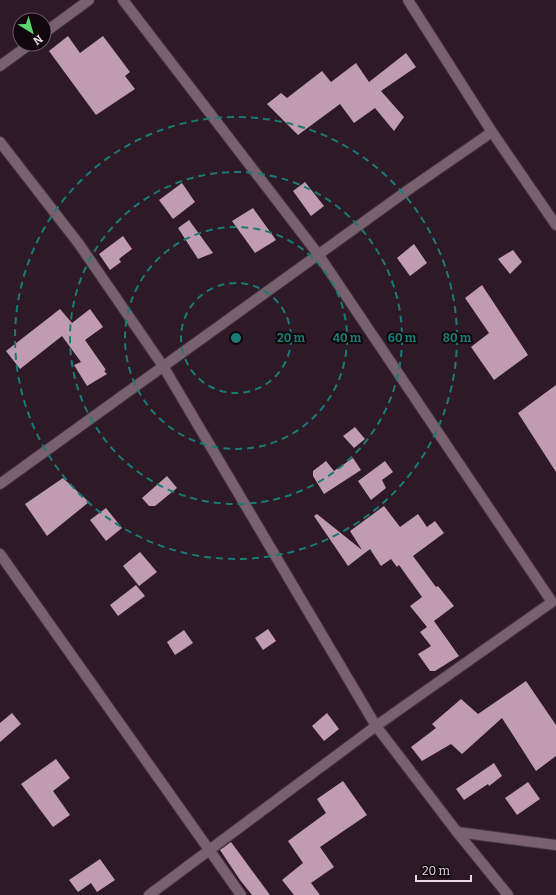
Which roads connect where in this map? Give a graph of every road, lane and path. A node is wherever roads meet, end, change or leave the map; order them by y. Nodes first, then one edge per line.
1 (89, 0) edge
2 (123, 0) edge
3 (408, 0) edge
4 (52, 27) edge
5 (19, 52) edge
6 (0, 66) edge
7 (492, 132) junction
8 (0, 142) edge
9 (556, 225) edge
10 (318, 254) junction
11 (163, 366) junction
12 (0, 484) edge
13 (0, 554) edge
14 (554, 605) edge
15 (376, 726) junction
16 (458, 832) junction
17 (556, 845) edge
18 (210, 851) junction
19 (149, 895) edge
20 (241, 895) edge
21 (508, 895) edge

1 - 4 street
2 - 10 street
3 - 7 street
5 - 6 street
7 - 9 street
7 - 10 street
8 - 11 street
10 - 11 street
10 - 14 street
11 - 12 street
11 - 15 street
13 - 18 street
14 - 15 street
15 - 16 street
15 - 18 street
16 - 17 street
16 - 21 street
18 - 19 street
18 - 20 street

